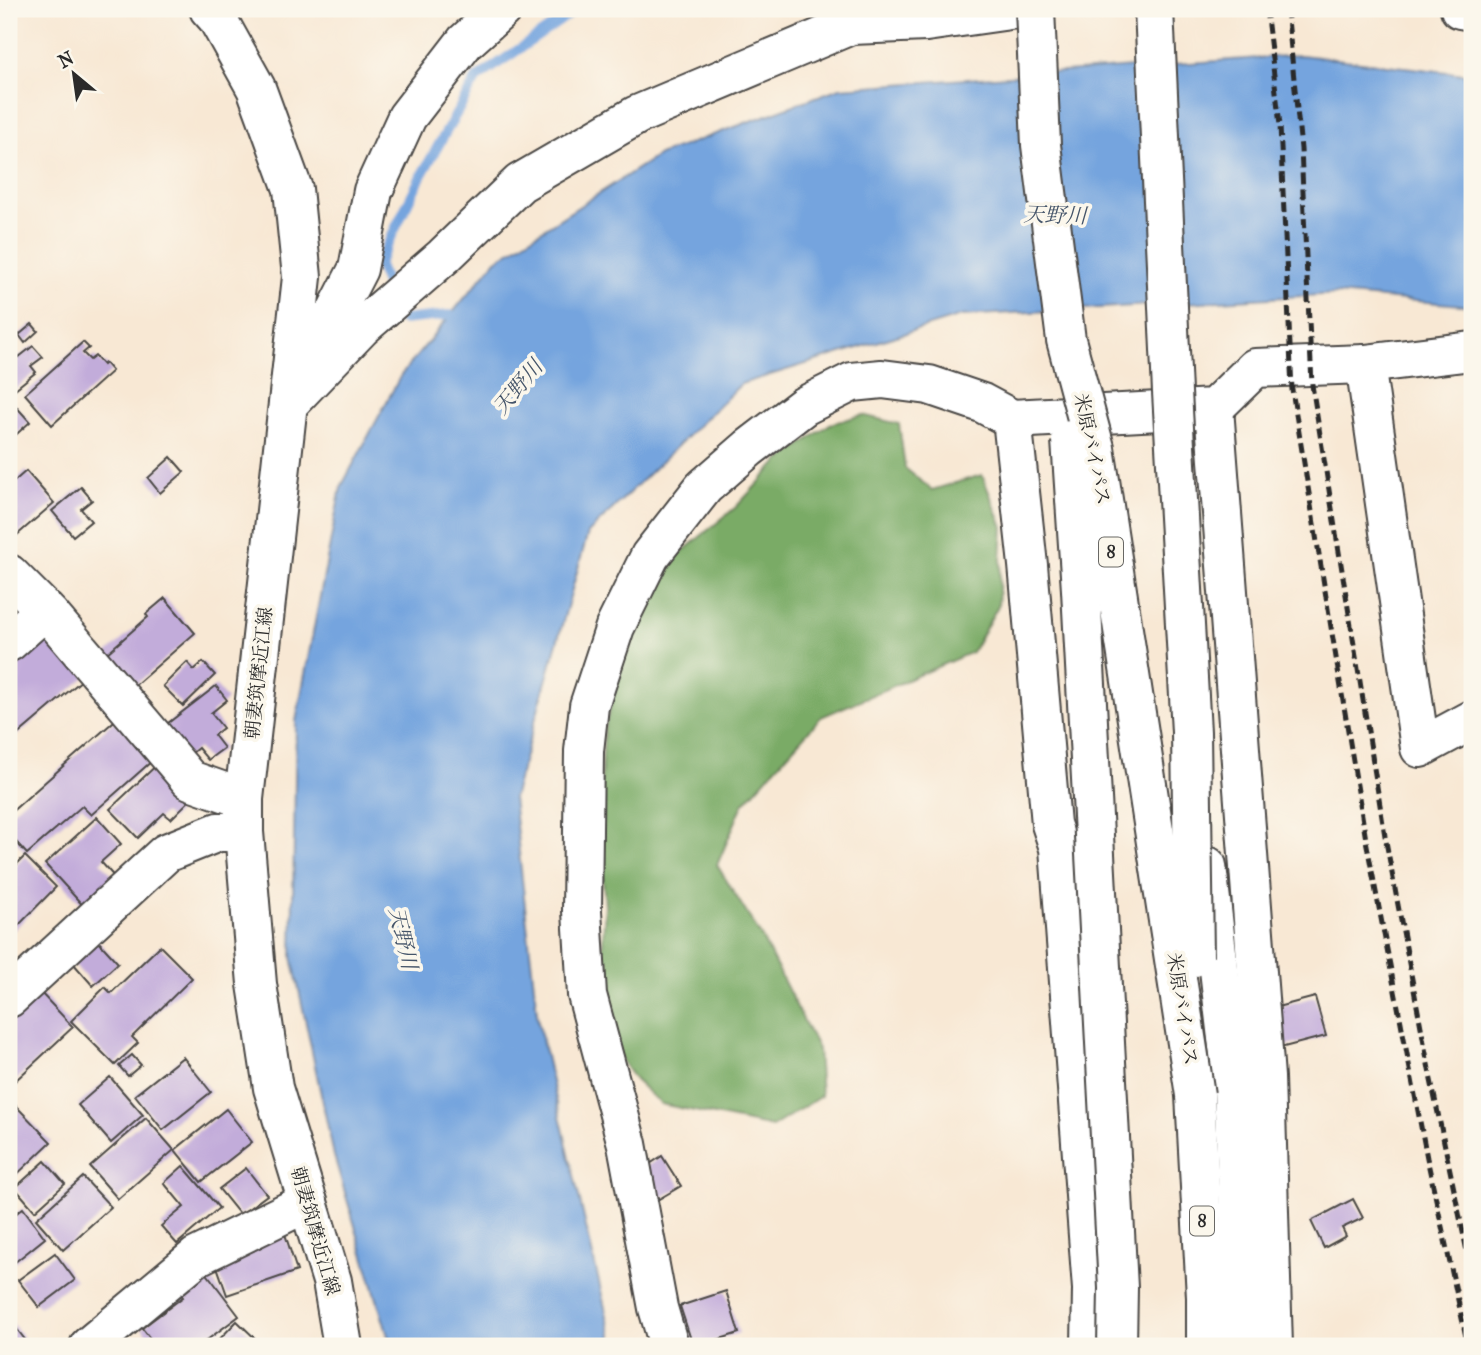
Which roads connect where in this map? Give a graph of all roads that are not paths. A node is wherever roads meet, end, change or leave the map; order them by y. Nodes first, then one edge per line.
1 (209, 9) edge
2 (502, 9) edge
3 (1017, 9) edge
4 (1035, 9) edge
5 (1154, 9) edge
6 (1460, 9) edge
7 (1472, 10) edge
8 (930, 15) edge
9 (1066, 340) junction
10 (1472, 351) edge
11 (1364, 364) junction
12 (289, 403) junction
13 (1214, 408) junction
14 (1012, 419) junction
15 (9, 574) edge
16 (45, 610) junction
17 (9, 642) edge
18 (1472, 719) edge
19 (1191, 732) junction
20 (244, 816) junction
21 (9, 998) edge
22 (1195, 1096) junction
23 (309, 1202) junction
24 (89, 1346) edge
25 (343, 1346) edge
26 (669, 1346) edge
27 (1091, 1346) edge
28 (1118, 1346) edge
29 (1206, 1346) edge
30 (1242, 1346) edge
31 (1273, 1346) edge

1 - 12 main road, 朝妻筑摩近江線
2 - 12 main road
3 - 8 main road
4 - 9 main road, 米原バイパス / 8, bridge
5 - 19 main road, 米原バイパス / 8, bridge
6 - 7 main road
8 - 12 main road
9 - 22 main road, 米原バイパス / 8, bridge
9 - 28 main road, bridge
10 - 11 main road
11 - 13 main road
11 - 18 main road
12 - 20 main road, 朝妻筑摩近江線
13 - 14 main road
13 - 31 main road
14 - 26 main road
14 - 27 main road
15 - 16 main road
16 - 17 main road
16 - 20 main road
19 - 22 main road, 米原バイパス / 8, bridge
19 - 30 main road, bridge
20 - 21 main road
20 - 23 main road, 朝妻筑摩近江線
22 - 29 main road, 米原バイパス / 8
23 - 24 main road
23 - 25 main road, 朝妻筑摩近江線

